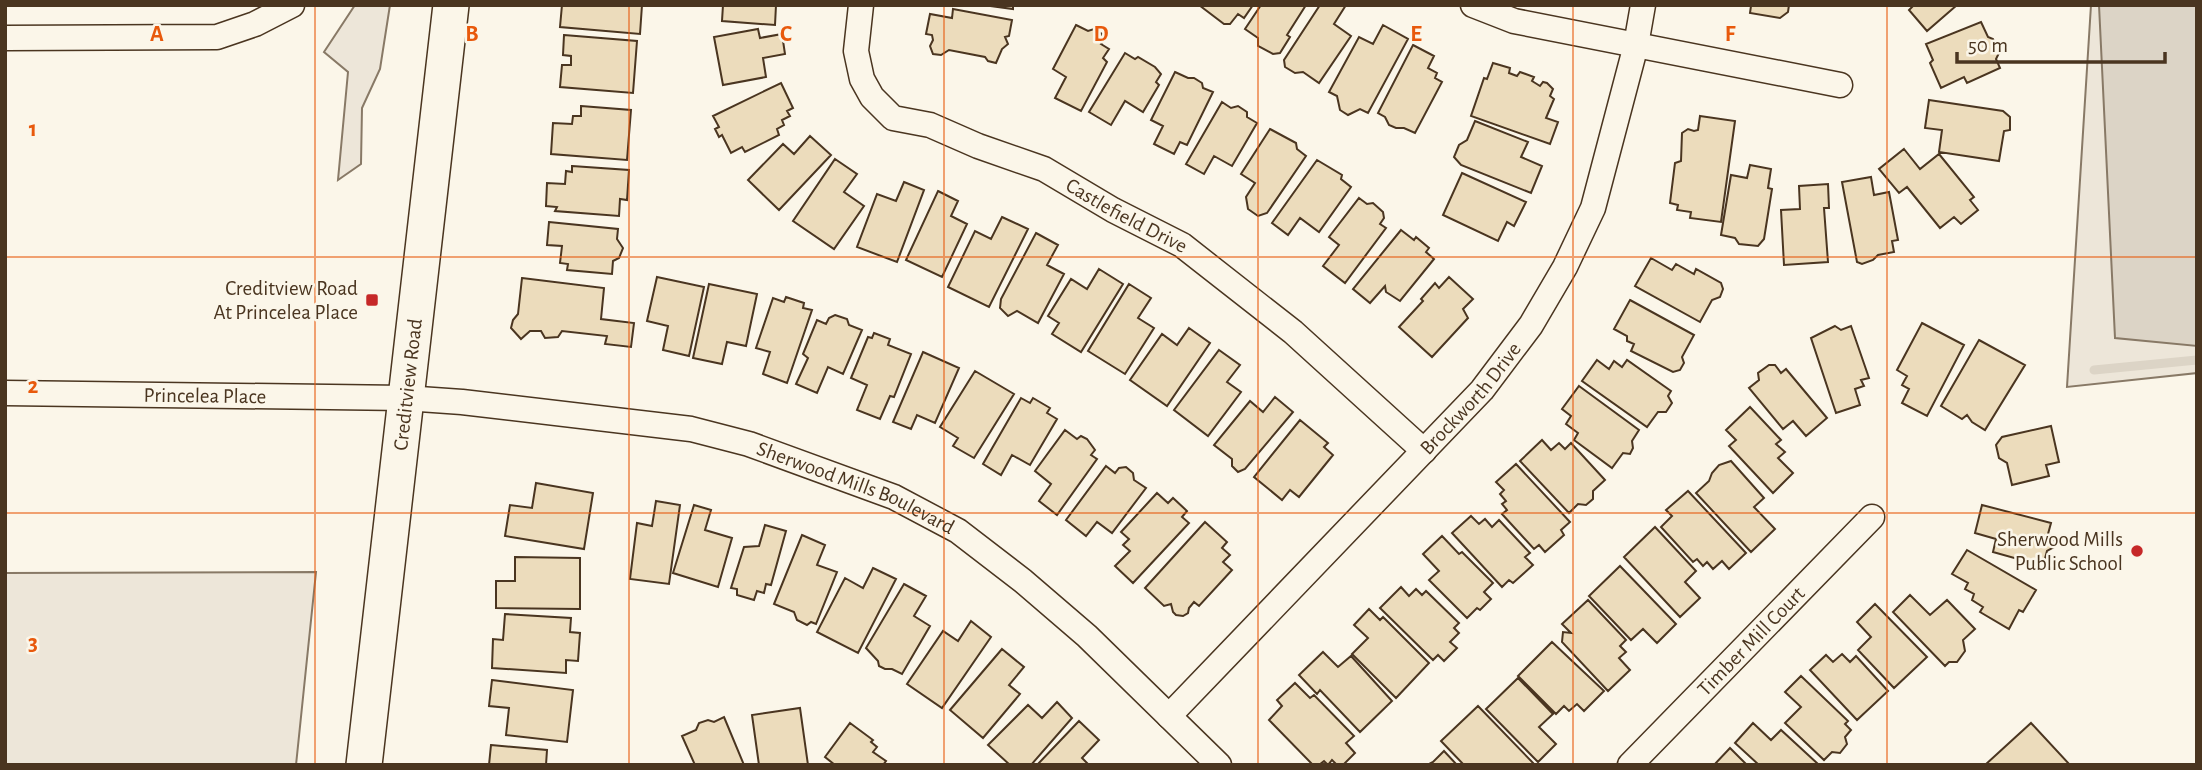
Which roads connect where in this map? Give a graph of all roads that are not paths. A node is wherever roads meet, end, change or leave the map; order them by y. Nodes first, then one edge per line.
1 (292, 5) edge
2 (452, 5) edge
3 (862, 5) edge
4 (1473, 5) edge
5 (1643, 5) edge
6 (5, 38) edge
7 (1636, 45) junction
8 (1840, 85) dead end
9 (5, 393) edge
10 (405, 398) junction
11 (1424, 451) junction
12 (1872, 517) dead end
13 (1169, 716) junction
14 (364, 765) edge
15 (1219, 765) edge
16 (1630, 765) edge

1 - 6 street
2 - 10 main road, Creditview Road
3 - 11 street, Castlefield Drive
4 - 7 street
5 - 7 street, Brockworth Drive
7 - 8 street
7 - 11 street, Brockworth Drive
9 - 10 street, Princelea Place
10 - 13 street, Sherwood Mills Boulevard
10 - 14 main road, Creditview Road
11 - 13 street, Brockworth Drive
12 - 16 street, Timber Mill Court
13 - 15 street, Sherwood Mills Boulevard

